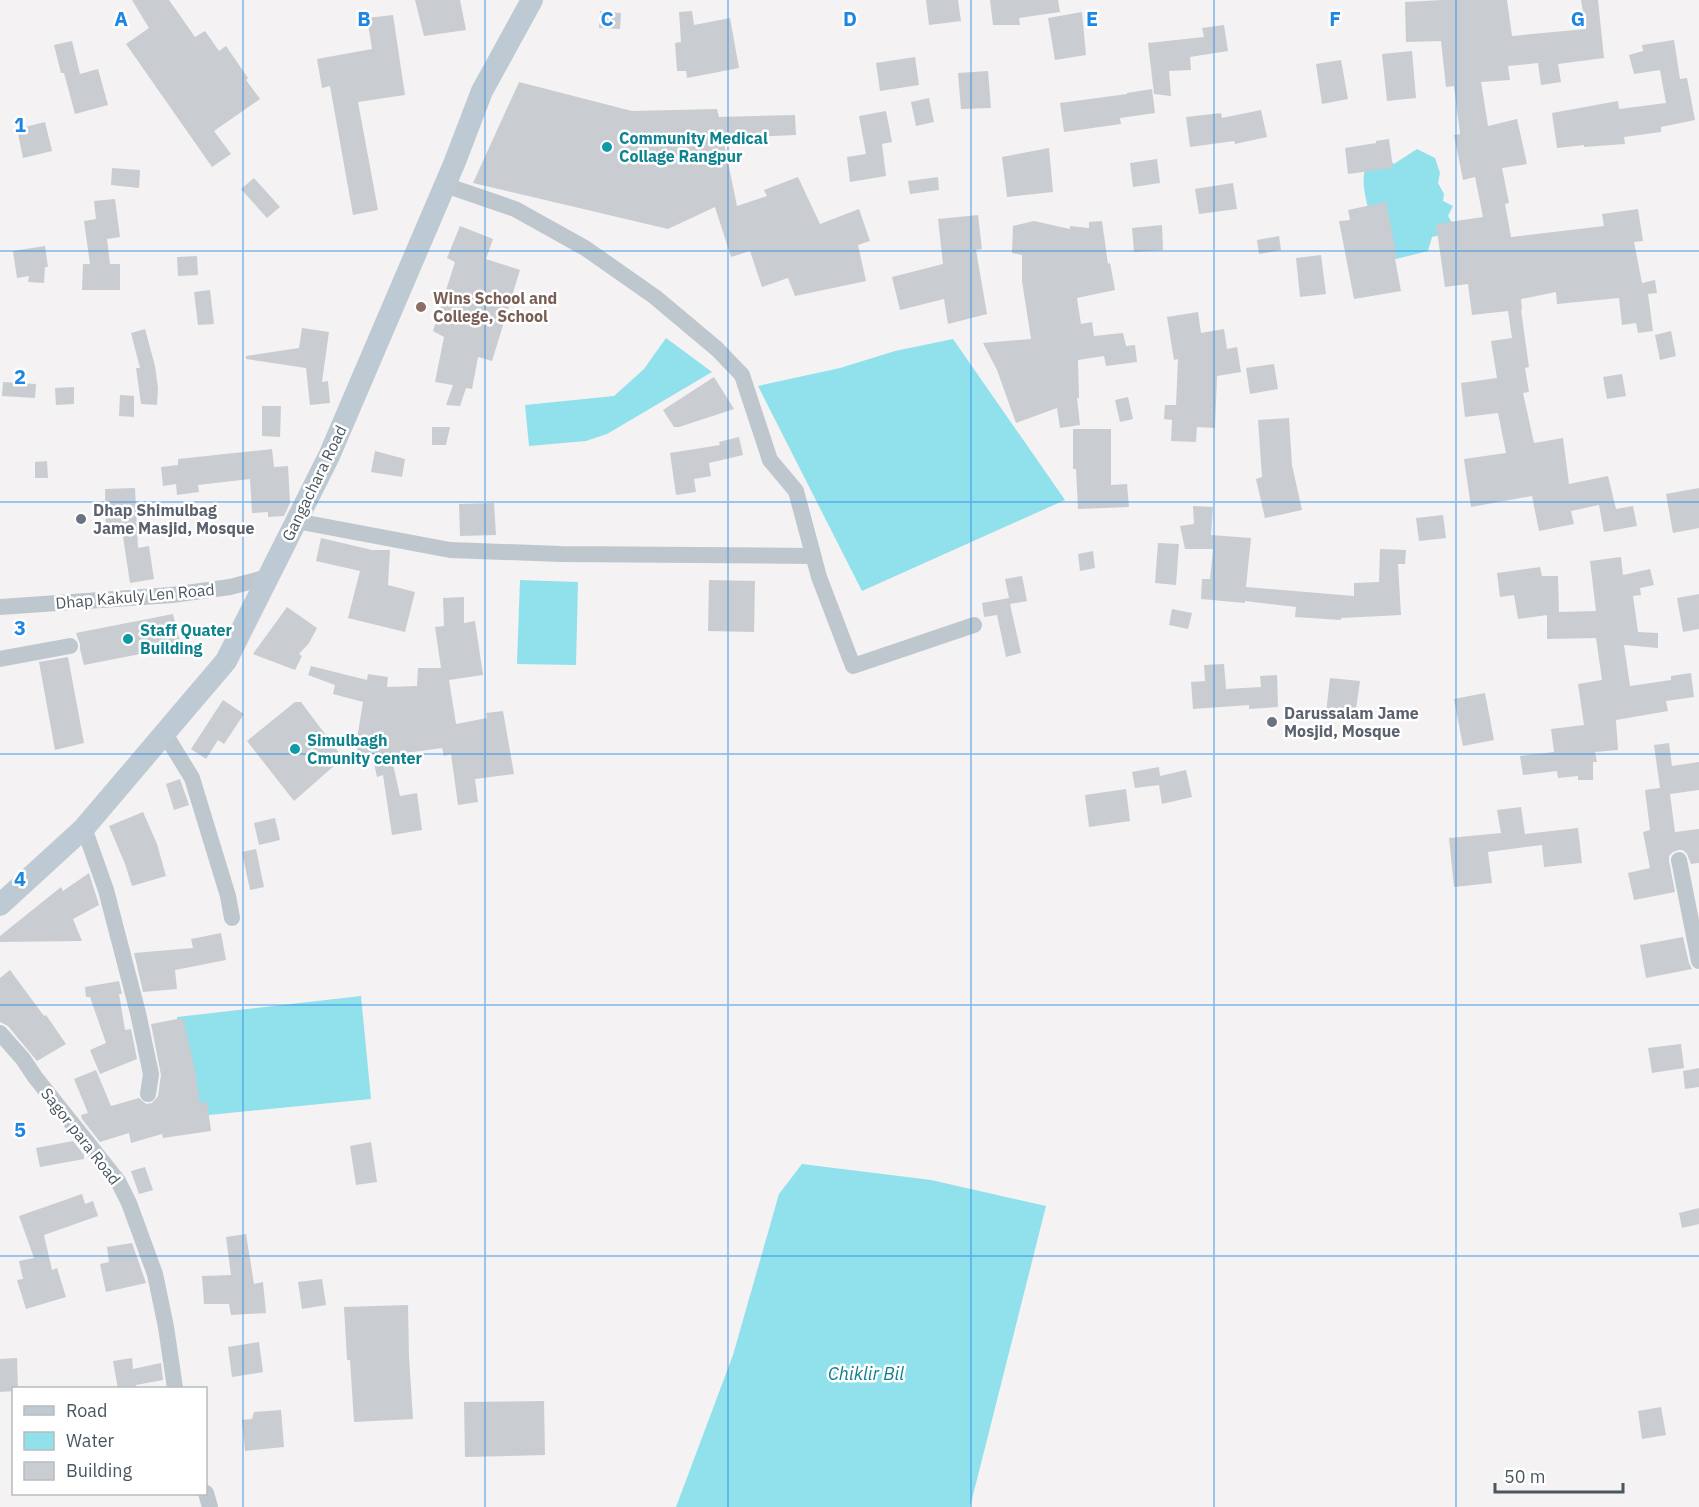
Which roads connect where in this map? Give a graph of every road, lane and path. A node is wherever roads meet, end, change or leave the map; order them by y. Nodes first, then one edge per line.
1 (532, 0) edge
2 (445, 185) junction
3 (296, 521) junction
4 (813, 556) junction
5 (268, 577) junction
6 (0, 607) edge
7 (974, 625) dead end
8 (70, 646) dead end
9 (0, 659) edge
10 (165, 734) junction
11 (84, 828) junction
12 (1679, 860) dead end
13 (0, 904) edge
14 (232, 918) dead end
15 (1699, 961) edge
16 (0, 1033) edge
17 (148, 1094) dead end
18 (175, 1387) edge

1 - 2 main road, Gangachara Road
2 - 3 main road, Gangachara Road
2 - 4 street
3 - 4 street
3 - 5 main road, Gangachara Road
4 - 7 street
5 - 6 street, Dhap Kakuly Len Road
5 - 10 main road, Gangachara Road
8 - 9 street
10 - 11 main road, Gangachara Road
10 - 14 street
11 - 13 main road, Gangachara Road
11 - 17 street
12 - 15 street
16 - 18 street, Sagor para Road

